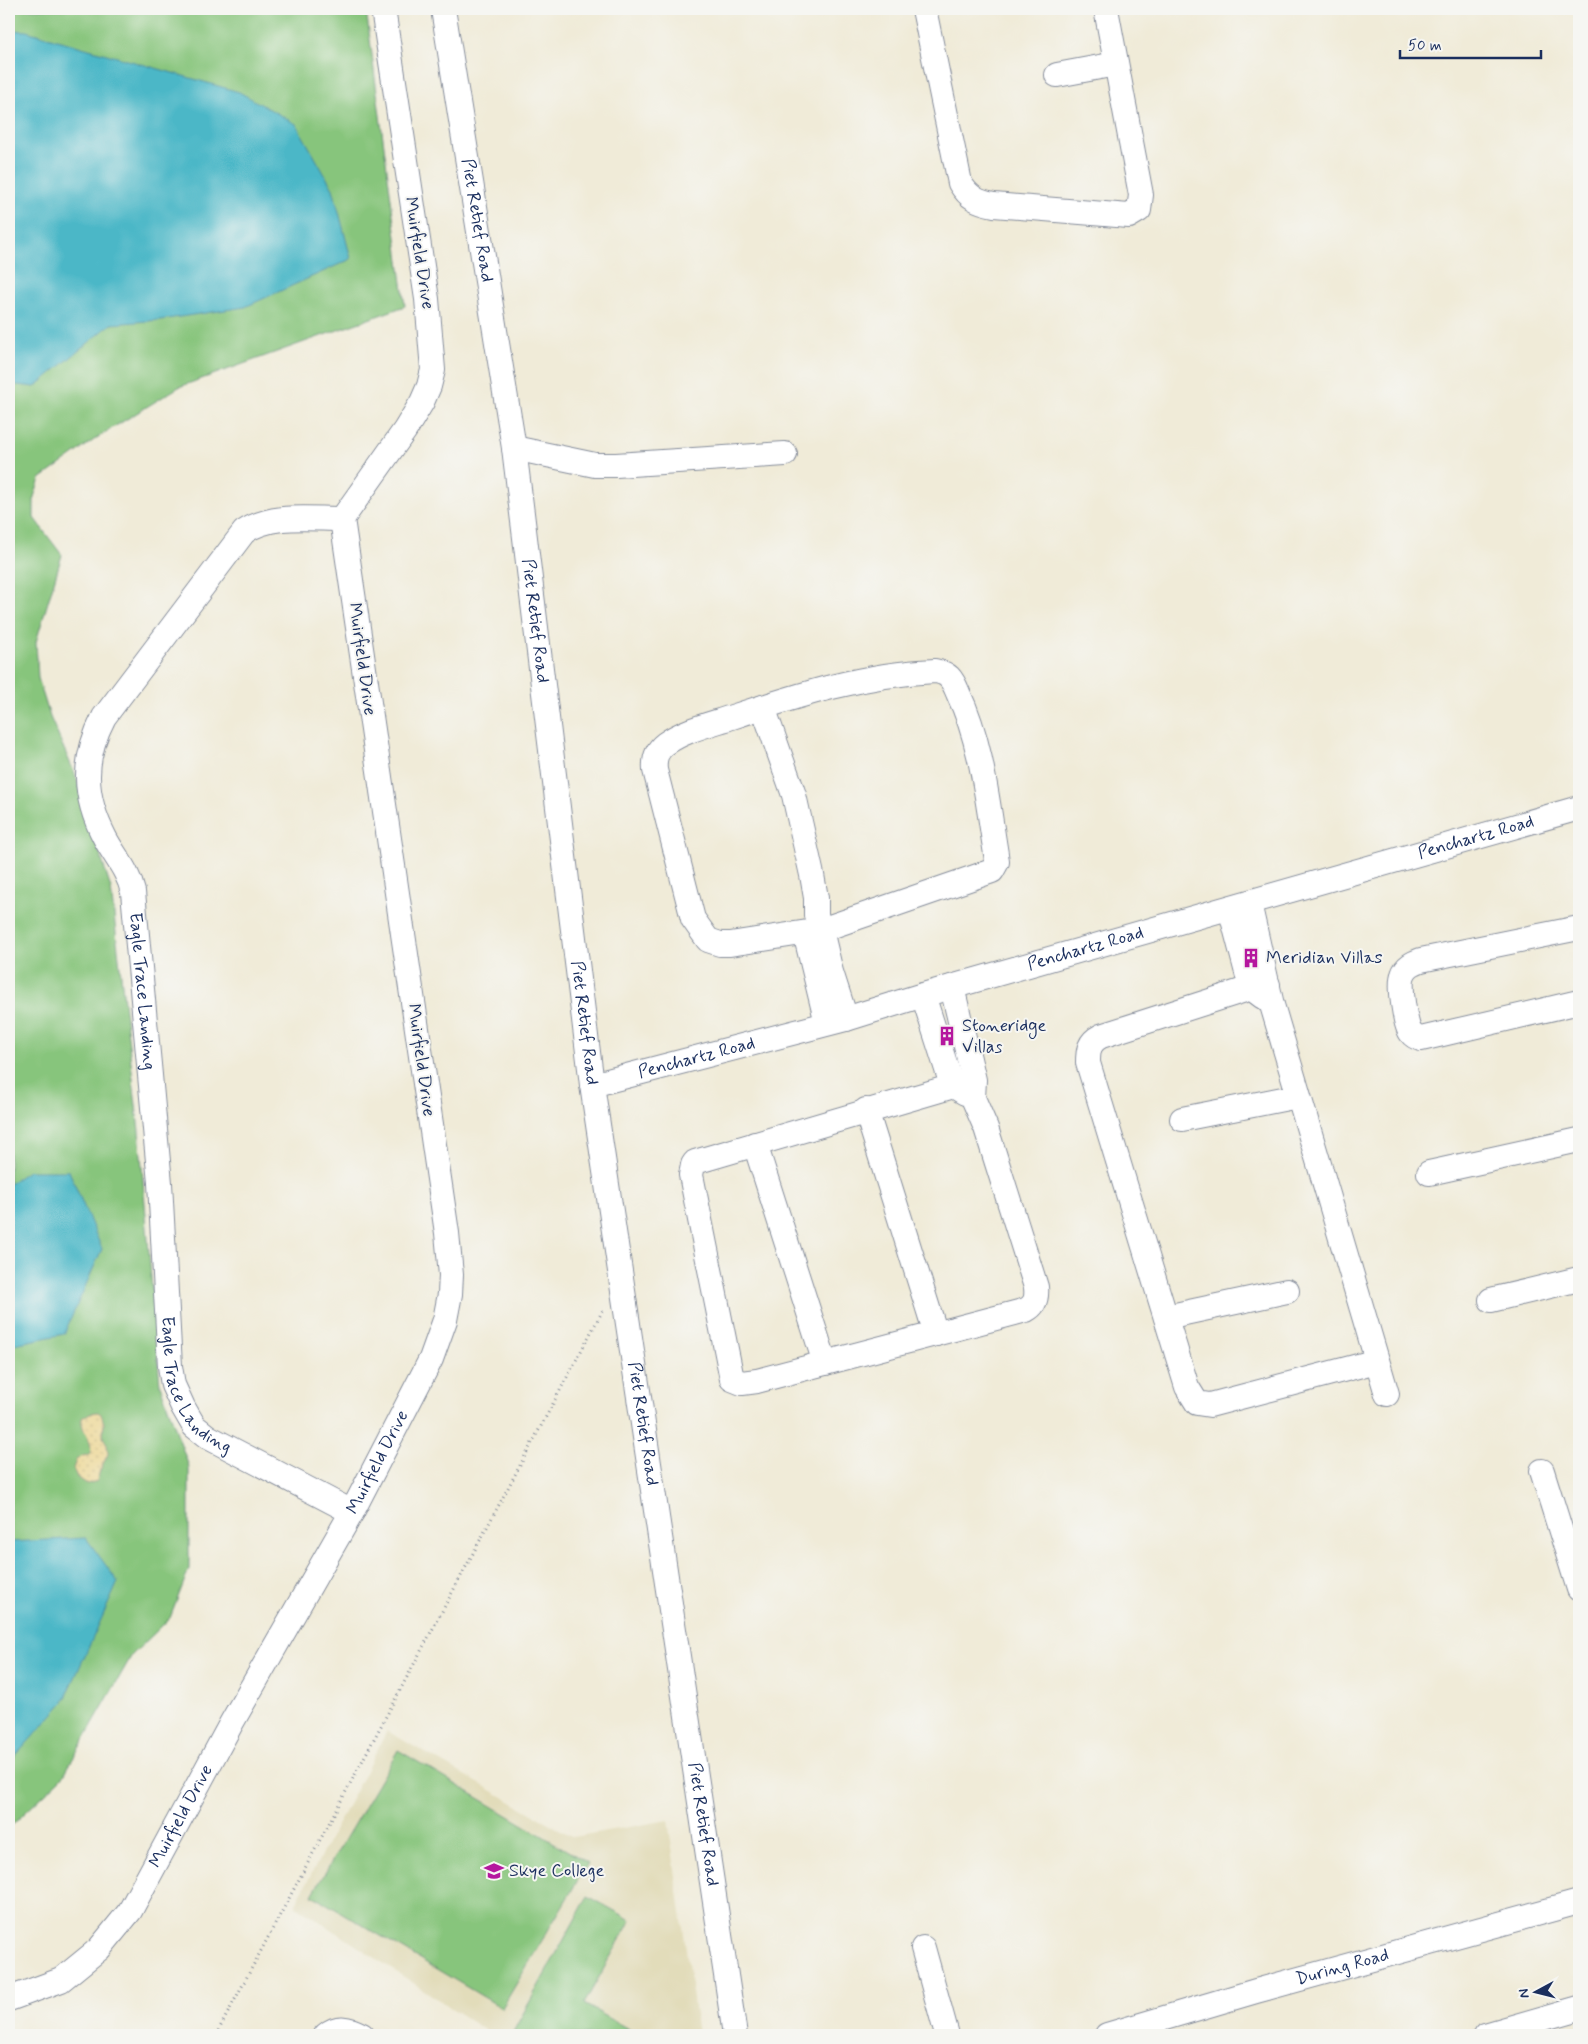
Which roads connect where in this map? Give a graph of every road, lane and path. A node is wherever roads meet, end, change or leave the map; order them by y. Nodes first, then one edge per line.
1 (384, 9) edge
2 (443, 9) edge
3 (924, 9) edge
4 (1106, 9) edge
5 (1116, 64) junction
6 (1057, 75) dead end
7 (514, 448) junction
8 (785, 454) dead end
9 (342, 519) junction
10 (763, 707) junction
11 (1579, 808) edge
12 (1240, 905) junction
13 (814, 926) junction
14 (1579, 928) edge
15 (952, 987) junction
16 (1264, 992) junction
17 (923, 995) junction
18 (1579, 1002) edge
19 (837, 1021) junction
20 (592, 1084) junction
21 (966, 1088) junction
22 (1298, 1096) junction
23 (866, 1110) junction
24 (1182, 1119) dead end
25 (1579, 1140) edge
26 (755, 1144) junction
27 (1429, 1174) dead end
28 (621, 1277) junction
29 (1579, 1279) edge
30 (1287, 1290) dead end
31 (1491, 1300) dead end
32 (1166, 1317) junction
33 (936, 1334) junction
34 (1377, 1361) junction
35 (825, 1363) junction
36 (1387, 1394) dead end
37 (1542, 1471) dead end
38 (352, 1512) junction
39 (1579, 1589) edge
40 (1579, 1902) edge
41 (923, 1948) dead end
42 (9, 1999) edge
43 (1579, 2008) edge
44 (216, 2035) edge
45 (326, 2035) edge
46 (362, 2035) edge
47 (735, 2035) edge
48 (947, 2035) edge
49 (1107, 2035) edge
50 (1485, 2035) edge

1 - 9 street, Muirfield Drive
2 - 7 street, Piet Retief Road
3 - 5 street
4 - 5 street
5 - 6 street
7 - 8 street
7 - 20 street, Piet Retief Road
9 - 38 street, Muirfield Drive
9 - 38 street, Eagle Trace Landing
10 - 13 street
10 - 13 street
10 - 13 street
11 - 12 street, Penchartz Road
12 - 15 street, Penchartz Road
12 - 16 street
13 - 19 street
14 - 18 street
15 - 17 street, Penchartz Road
15 - 21 street
16 - 22 street
16 - 32 street
17 - 19 street, Penchartz Road
17 - 21 street
19 - 20 street, Penchartz Road
20 - 28 street, Piet Retief Road
21 - 23 street
21 - 33 street
22 - 24 street
22 - 34 street
23 - 26 street
23 - 33 street
25 - 27 street
26 - 35 street
26 - 35 street
28 - 44 path
28 - 47 street, Piet Retief Road
29 - 31 street
30 - 32 street
32 - 34 street
33 - 35 street
34 - 36 street
37 - 39 street
38 - 42 street, Muirfield Drive
40 - 49 street, During Road
41 - 48 street
43 - 50 street
45 - 46 street

